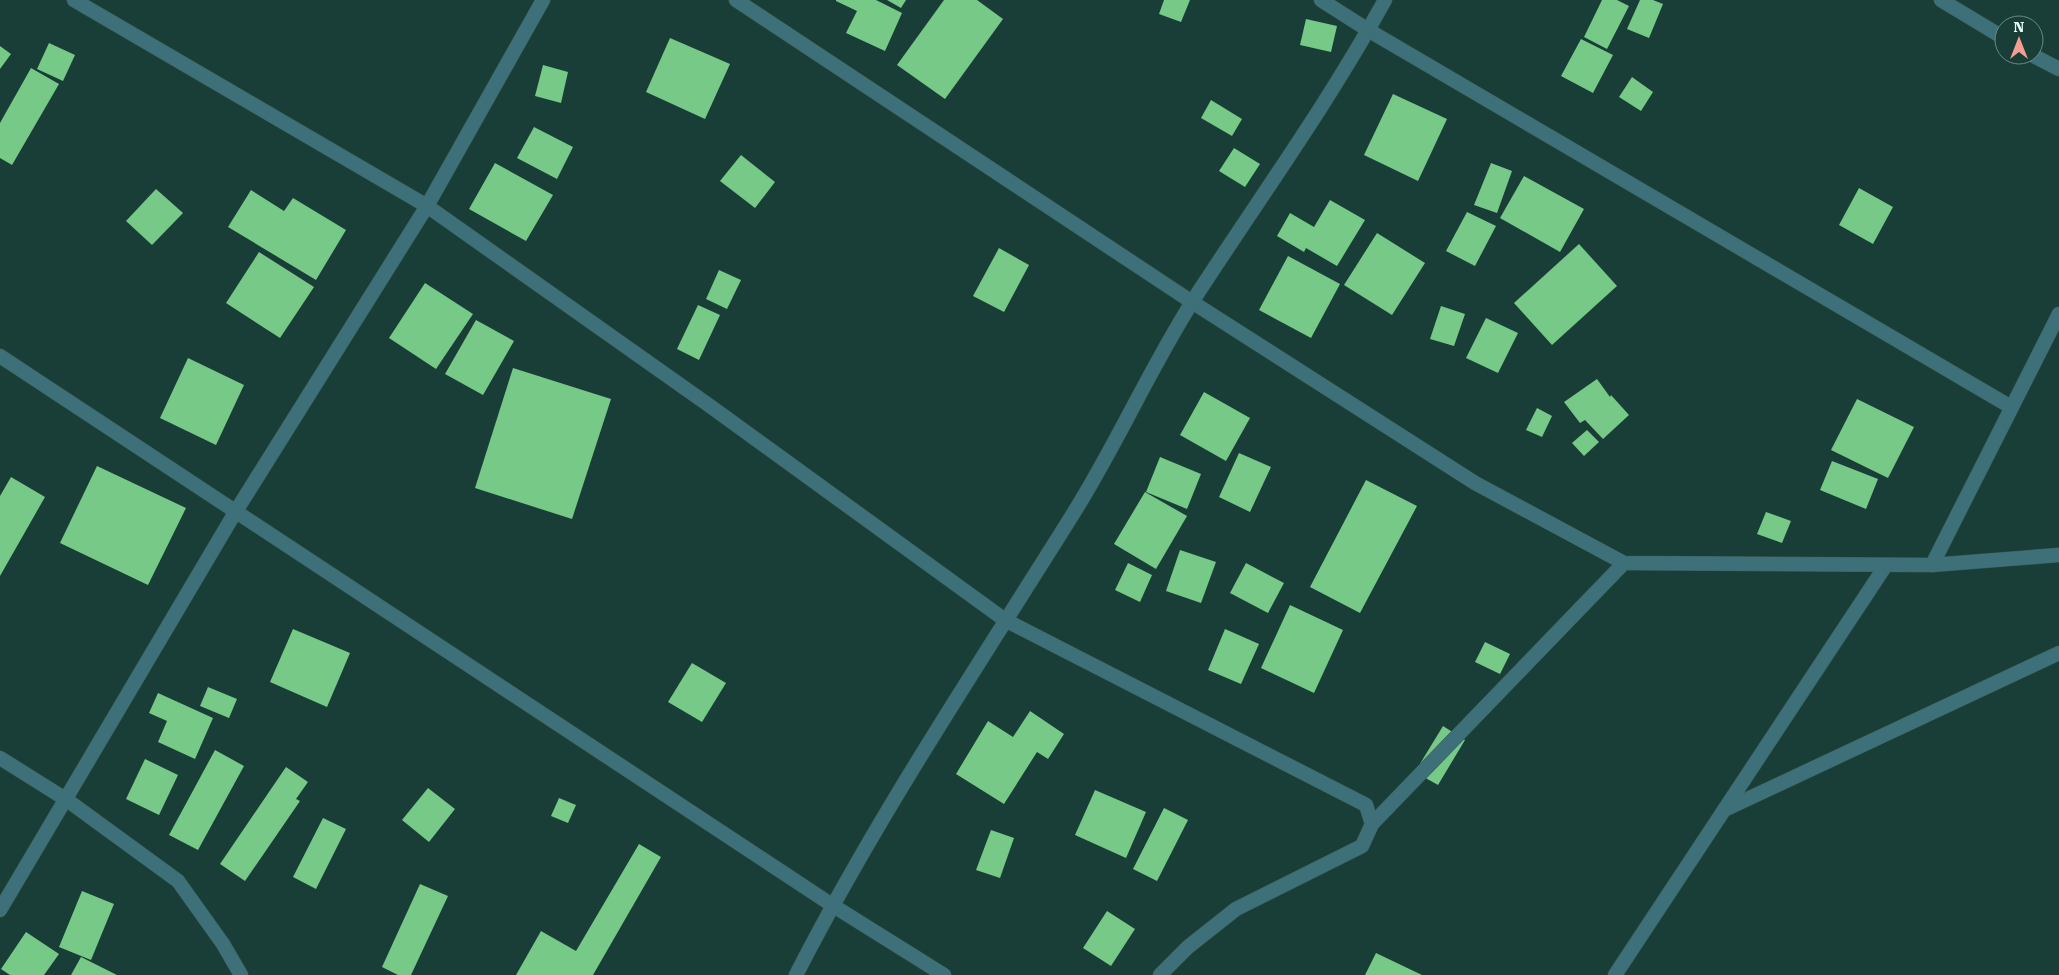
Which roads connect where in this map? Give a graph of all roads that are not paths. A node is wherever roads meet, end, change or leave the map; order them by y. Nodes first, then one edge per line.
1 (74, 0) edge
2 (543, 0) edge
3 (736, 0) edge
4 (1321, 0) edge
5 (1385, 0) edge
6 (1941, 0) edge
7 (1368, 30) junction
8 (1994, 32) edge
9 (2044, 61) edge
10 (2059, 69) edge
11 (427, 206) junction
12 (1192, 302) junction
13 (2059, 314) edge
14 (0, 356) edge
15 (2011, 407) junction
16 (236, 511) junction
17 (2059, 555) edge
18 (1624, 563) junction
19 (1886, 564) junction
20 (1932, 565) junction
21 (1005, 620) junction
22 (2059, 653) edge
23 (0, 758) edge
24 (66, 800) junction
25 (1723, 811) junction
26 (1372, 824) junction
27 (832, 905) junction
28 (0, 910) edge
29 (241, 975) edge
30 (796, 975) edge
31 (944, 975) edge
32 (1160, 975) edge
33 (1615, 975) edge

1 - 11 street
2 - 11 street
3 - 12 street
4 - 7 street
5 - 7 street
6 - 8 street
7 - 12 street
7 - 15 street
9 - 10 street
11 - 16 street
11 - 21 street
12 - 18 street
12 - 21 street
13 - 15 street
14 - 16 street
15 - 20 street
16 - 24 street
16 - 27 street
17 - 20 street
18 - 19 street
18 - 26 street
19 - 20 street
19 - 25 street
21 - 26 street
21 - 27 street
22 - 25 street
23 - 24 street
24 - 28 street
24 - 29 street
25 - 33 street
26 - 32 street
27 - 30 street
27 - 31 street

